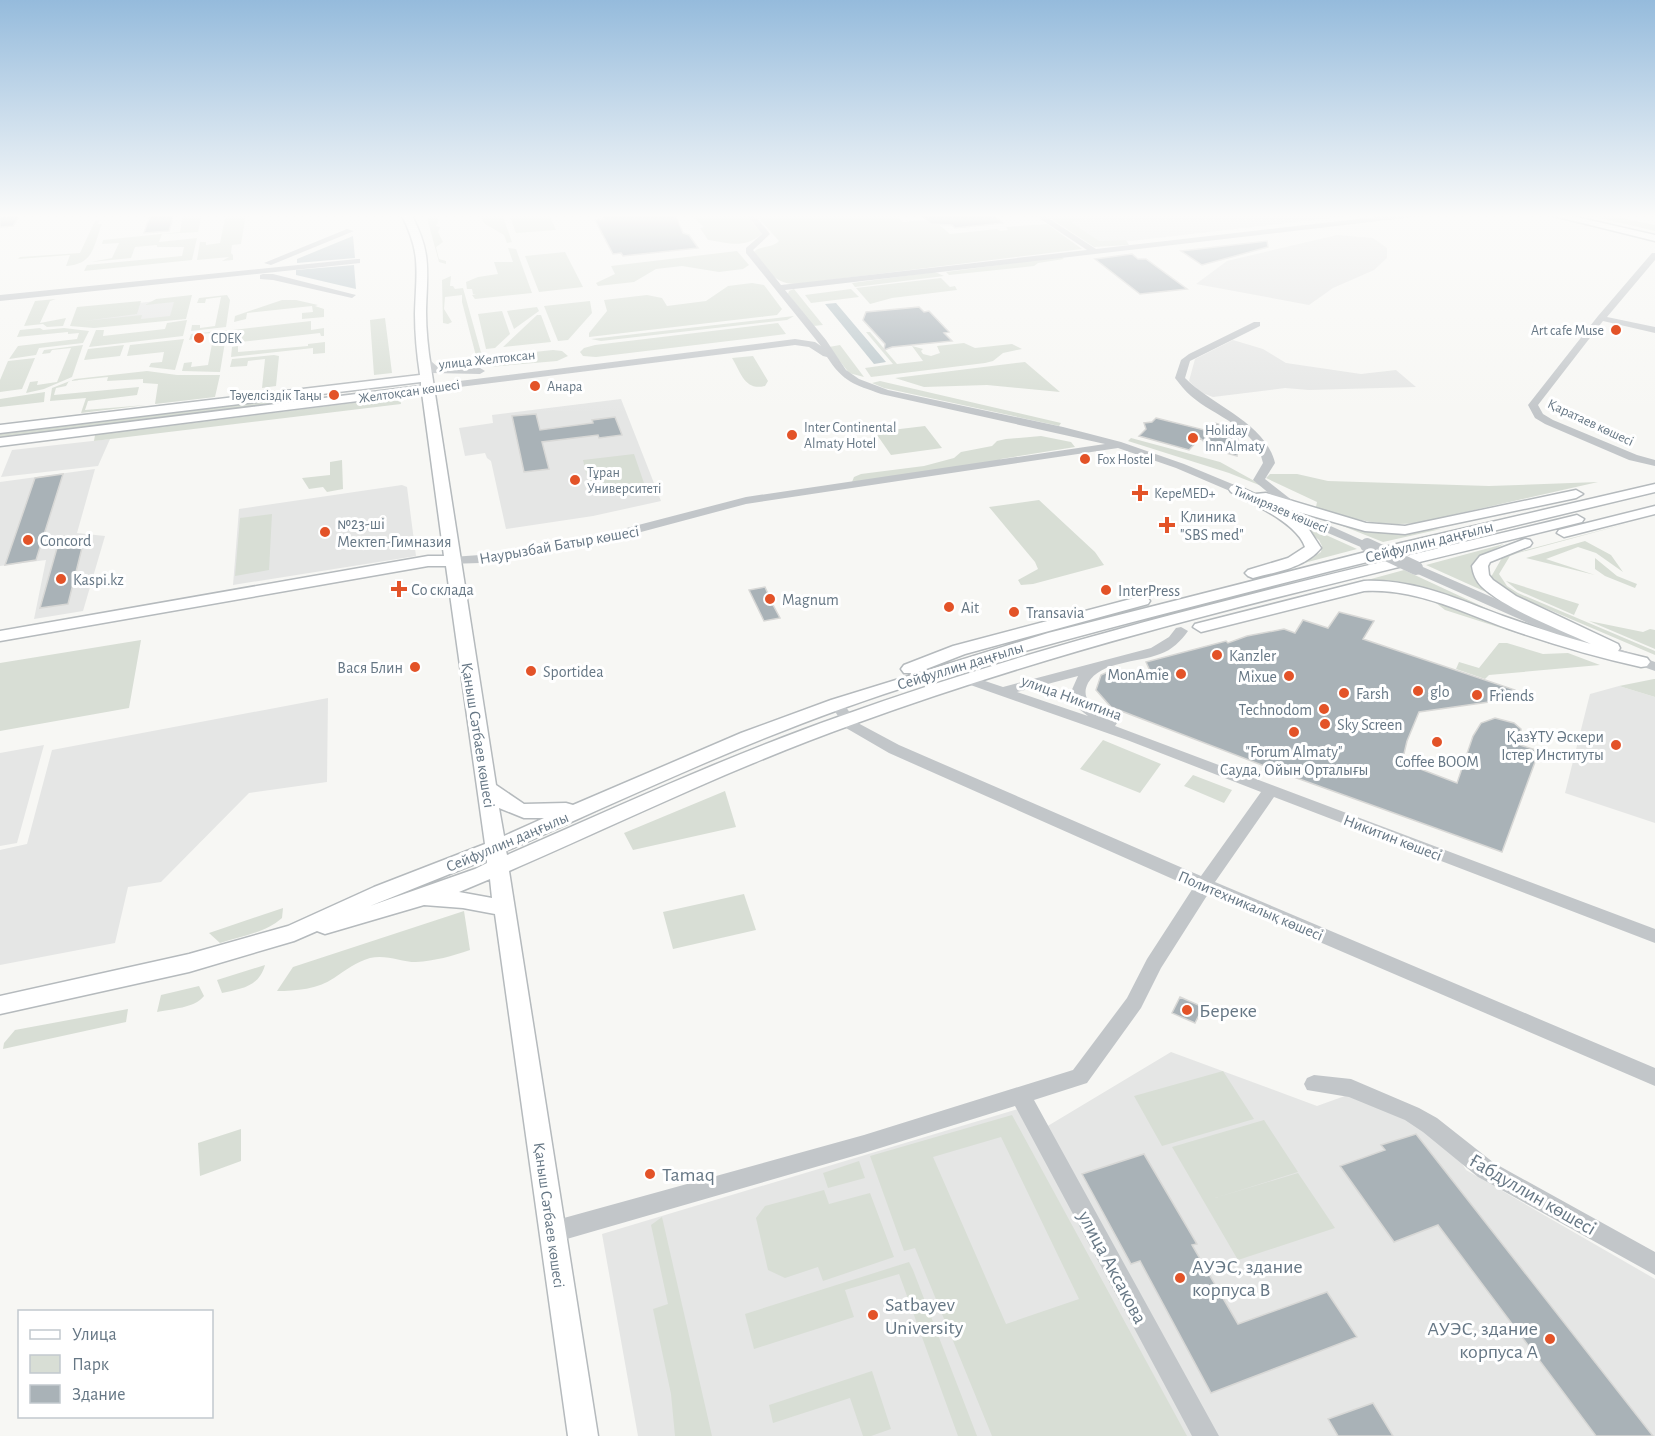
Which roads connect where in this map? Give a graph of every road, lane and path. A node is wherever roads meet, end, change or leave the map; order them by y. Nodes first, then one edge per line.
1 (146, 281) edge
2 (219, 281) edge
3 (292, 281) edge
4 (424, 281) edge
5 (773, 281) edge
6 (839, 281) edge
7 (1633, 281) edge
8 (779, 288) junction
9 (25, 295) junction
10 (352, 295) dead end
11 (0, 298) edge
12 (1601, 318) junction
13 (807, 321) junction
14 (1257, 324) dead end
15 (1655, 330) edge
16 (791, 336) junction
17 (820, 345) junction
18 (423, 357) junction
19 (551, 365) junction
20 (578, 365) junction
21 (427, 383) junction
22 (0, 429) edge
23 (0, 442) edge
24 (1117, 444) junction
25 (1655, 463) edge
26 (1655, 476) edge
27 (1655, 488) edge
28 (1236, 489) junction
29 (1655, 500) edge
30 (1289, 504) junction
31 (1655, 510) edge
32 (452, 561) junction
33 (1181, 631) junction
34 (0, 636) edge
35 (1022, 661) junction
36 (1648, 664) edge
37 (1092, 669) junction
38 (967, 679) junction
39 (1003, 692) junction
40 (845, 716) junction
41 (786, 723) junction
42 (1132, 737) junction
43 (487, 788) junction
44 (1270, 790) junction
45 (577, 811) junction
46 (497, 857) junction
47 (1204, 885) junction
48 (420, 899) junction
49 (505, 908) junction
50 (294, 933) junction
51 (1655, 936) edge
52 (0, 1005) edge
53 (1655, 1077) edge
54 (1314, 1084) dead end
55 (1021, 1096) junction
56 (553, 1232) junction
57 (1655, 1264) edge
58 (583, 1436) edge
59 (1206, 1436) edge

1 - 9 street
2 - 9 street
3 - 10 street
4 - 18 main road, Қаныш Сәтбаев көшесі
5 - 8 street, Тимирязев көшесі
6 - 8 street
7 - 12 street, Қаратаев көшесі
8 - 13 street, Тимирязев көшесі
9 - 11 street
12 - 15 street
12 - 25 street, Қаратаев көшесі
13 - 16 street
13 - 17 street, Тимирязев көшесі
14 - 30 street
16 - 17 street, Желтоқсан көшесі
16 - 20 street, Желтоқсан көшесі
17 - 20 street, Желтоқсан көшесі
17 - 24 street, Тимирязев көшесі
18 - 19 street
18 - 21 main road, Қаныш Сәтбаев көшесі
19 - 20 street, Желтоқсан көшесі
19 - 21 street, улица Желтоксан
20 - 21 street, Желтоқсан көшесі
21 - 22 main road, Желтоқсан көшесі
21 - 23 main road, Желтоқсан көшесі
21 - 32 main road, Қаныш Сәтбаев көшесі
24 - 28 street, Тимирязев көшесі
24 - 32 street, Наурызбай Батыр көшесі
26 - 30 main road
27 - 40 main road, Сейфуллин даңғылы
28 - 30 main road
28 - 36 street, Тимирязев көшесі, bridge
28 - 41 main road
29 - 35 main road, Сейфуллин даңғылы
31 - 36 main road
32 - 34 main road, Наурызбай Батыр көшесі
32 - 43 main road, Қаныш Сәтбаев көшесі
33 - 35 main road
33 - 36 main road
33 - 37 street
35 - 38 main road, Сейфуллин даңғылы
37 - 39 street
37 - 42 street
38 - 39 street, улица Никитина
38 - 40 main road, Сейфуллин даңғылы
39 - 42 street, улица Никитина
40 - 41 main road, Сейфуллин даңғылы
40 - 46 main road, Сейфуллин даңғылы
40 - 47 street, Политехникалық көшесі
41 - 45 main road, Сейфуллин даңғылы
42 - 44 street, Никитин көшесі
43 - 45 main road
43 - 46 main road, Қаныш Сәтбаев көшесі
44 - 47 street
44 - 51 street, Никитин көшесі
45 - 46 main road, Сейфуллин даңғылы
46 - 48 main road, Сейфуллин даңғылы
46 - 49 main road, Қаныш Сәтбаев көшесі
46 - 50 main road, Сейфуллин даңғылы
47 - 53 street, Политехникалық көшесі
47 - 55 street
48 - 49 main road
48 - 50 main road, Сейфуллин даңғылы
49 - 56 main road, Қаныш Сәтбаев көшесі
50 - 52 main road, Сейфуллин даңғылы
54 - 57 street, Ғабдуллин көшесі
55 - 56 street
55 - 59 street, улица Аксакова
56 - 58 main road, Қаныш Сәтбаев көшесі

